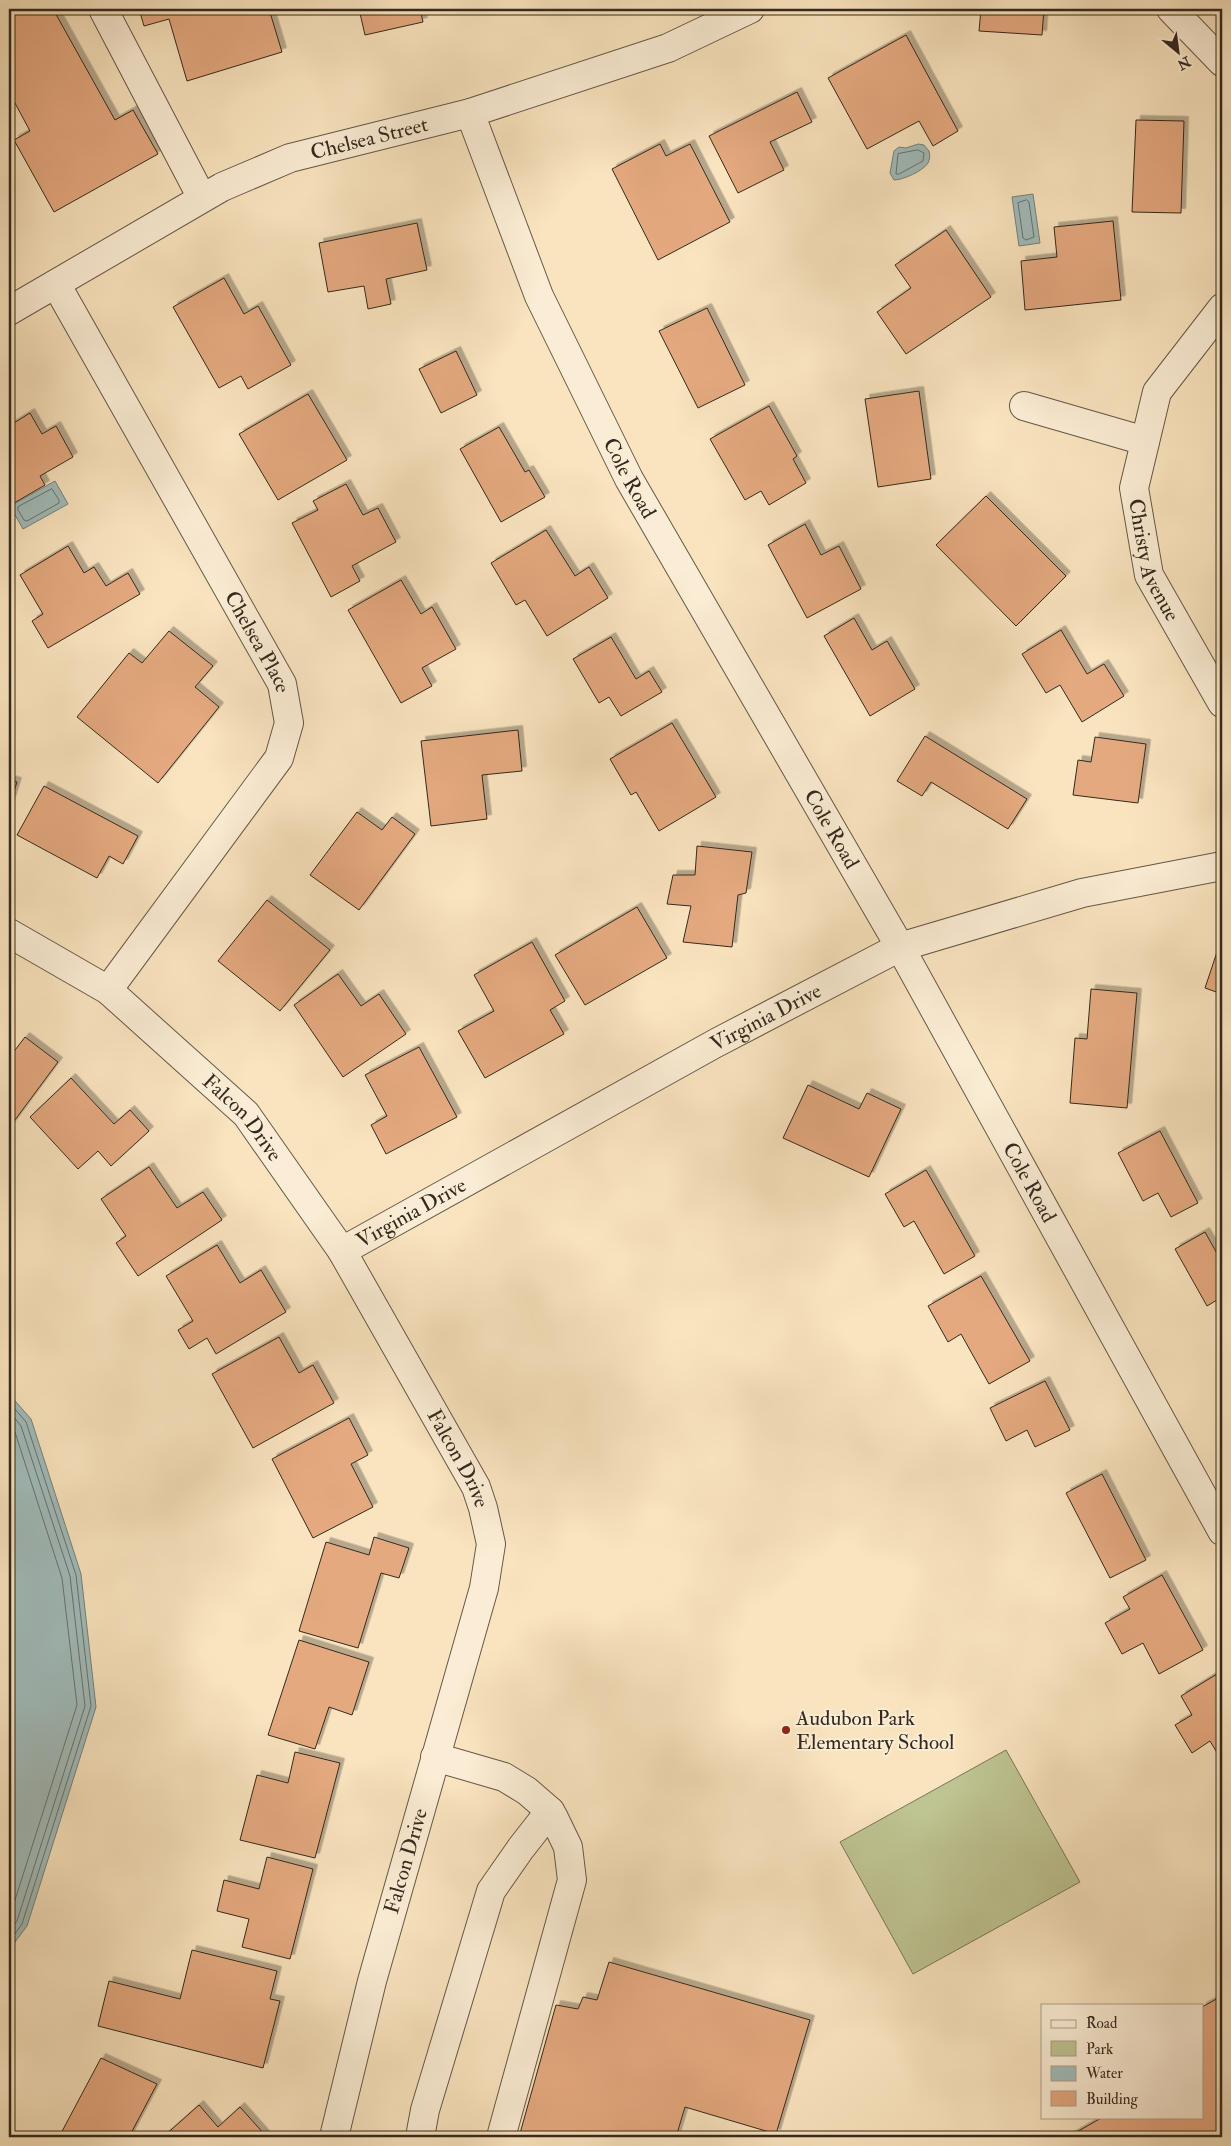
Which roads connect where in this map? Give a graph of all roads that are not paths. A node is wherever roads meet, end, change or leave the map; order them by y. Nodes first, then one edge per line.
1 (103, 9) edge
2 (750, 9) edge
3 (1171, 9) edge
4 (1222, 62) edge
5 (470, 113) junction
6 (202, 198) junction
7 (56, 284) junction
8 (1222, 308) edge
9 (9, 310) edge
10 (1024, 406) dead end
11 (1145, 441) junction
12 (1222, 703) edge
13 (1222, 866) edge
14 (9, 933) edge
15 (900, 947) junction
16 (108, 990) junction
17 (342, 1251) junction
18 (1222, 1531) edge
19 (435, 1757) junction
20 (550, 1811) junction
21 (334, 2137) edge
22 (420, 2137) edge
23 (500, 2137) edge

1 - 6 street
2 - 5 street, Chelsea Street
3 - 4 street
5 - 6 street, Chelsea Street
5 - 15 street, Cole Road
6 - 7 street, Chelsea Street
7 - 9 street, Chelsea Street
7 - 16 street, Chelsea Place
8 - 11 street, Christy Avenue
10 - 11 street
11 - 12 street, Christy Avenue
13 - 15 street, Virginia Drive
14 - 16 street, Falcon Drive
15 - 17 street, Virginia Drive
15 - 18 street, Cole Road
16 - 17 street, Falcon Drive
17 - 19 street, Falcon Drive
19 - 20 street
19 - 21 street, Falcon Drive
20 - 22 street
20 - 23 street

